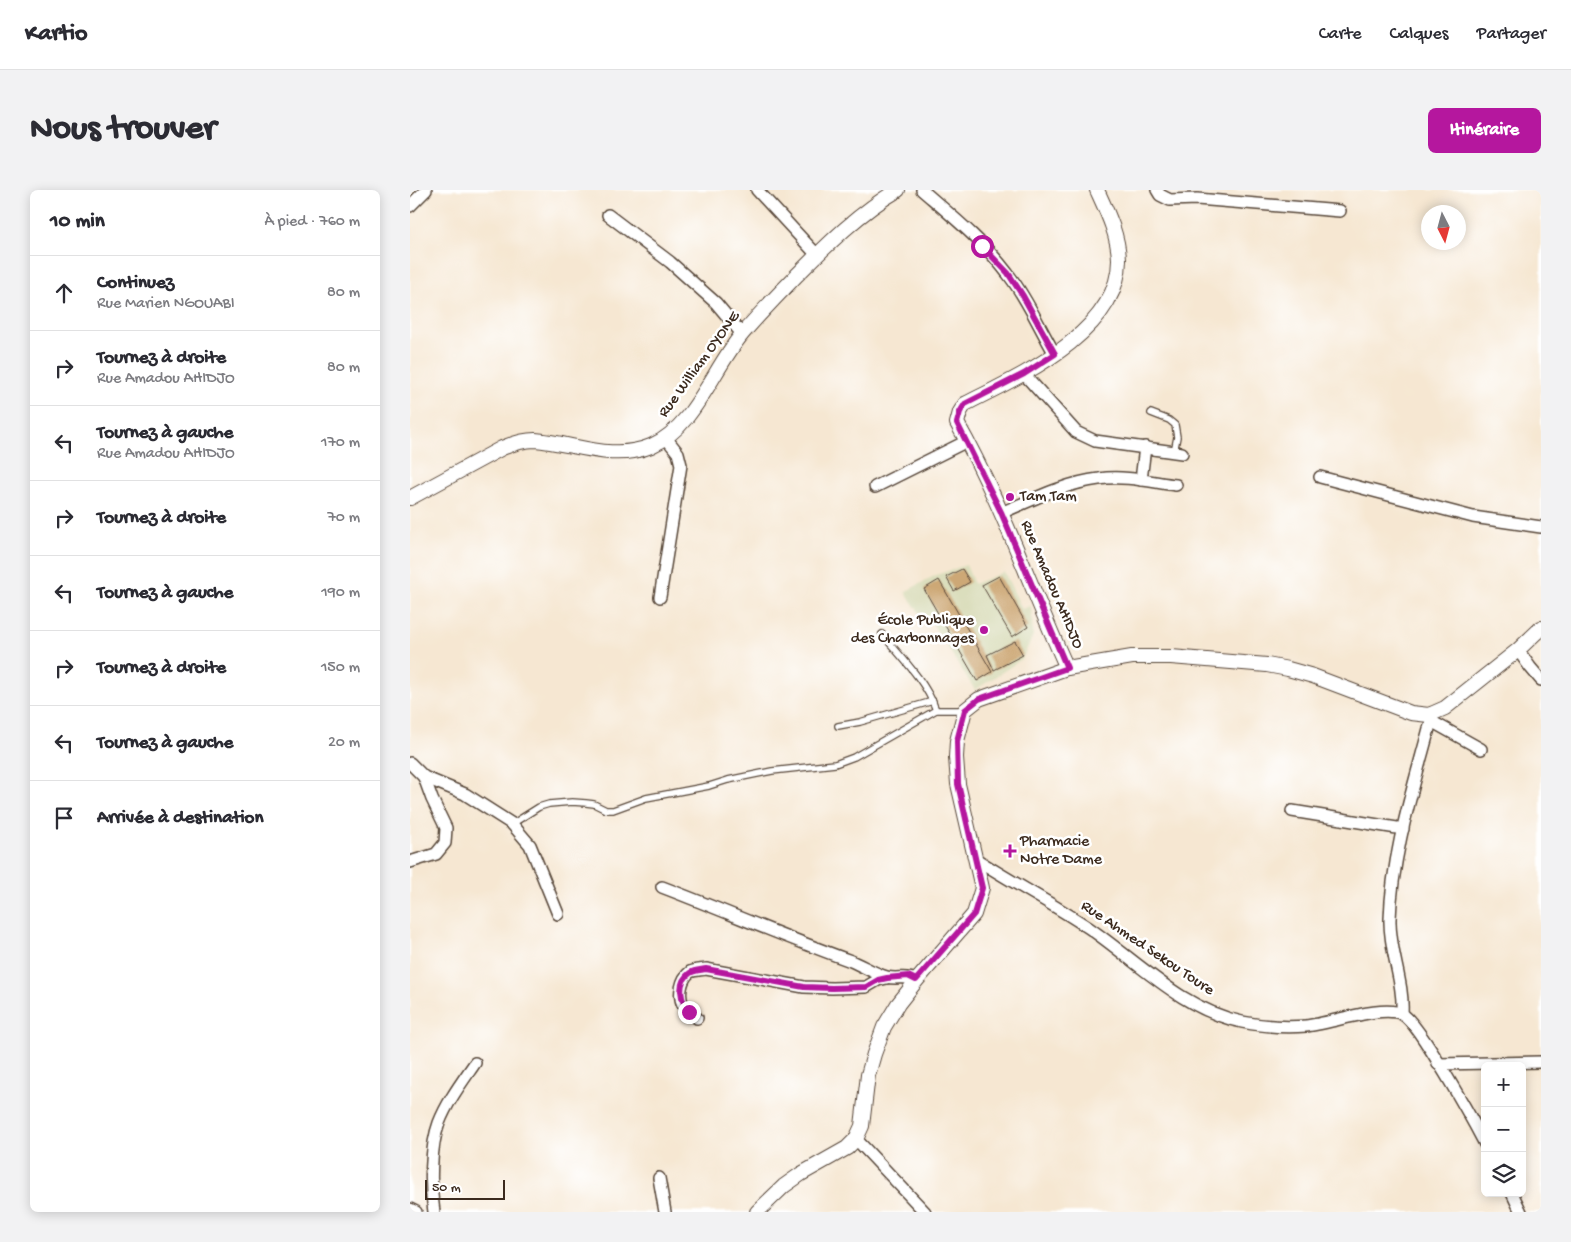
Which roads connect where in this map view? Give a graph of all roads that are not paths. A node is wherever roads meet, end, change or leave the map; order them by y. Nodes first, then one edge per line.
1 (426, 190) edge
2 (757, 190) edge
3 (898, 190) edge
4 (922, 190) edge
5 (1097, 190) edge
6 (1157, 190) edge
7 (410, 206) edge
8 (1340, 211) dead end
9 (608, 215) dead end
10 (817, 255) junction
11 (742, 334) junction
12 (1055, 354) junction
13 (1024, 374) junction
14 (1151, 413) dead end
15 (666, 438) junction
16 (967, 441) junction
17 (1145, 447) junction
18 (1178, 453) joint
19 (1320, 477) dead end
20 (1141, 480) junction
21 (1176, 485) dead end
22 (875, 487) dead end
23 (410, 498) edge
24 (1001, 512) junction
25 (1541, 527) edge
26 (660, 597) dead end
27 (1541, 628) edge
28 (882, 634) dead end
29 (1518, 650) junction
30 (1067, 668) junction
31 (1541, 680) edge
32 (933, 701) junction
33 (936, 710) junction
34 (965, 710) junction
35 (1430, 718) junction
36 (838, 726) dead end
37 (1481, 749) dead end
38 (410, 763) edge
39 (424, 777) junction
40 (1292, 811) dead end
41 (512, 824) junction
42 (1403, 829) junction
43 (976, 859) junction
44 (410, 862) edge
45 (662, 887) dead end
46 (558, 914) dead end
47 (887, 978) junction
48 (916, 980) junction
49 (1402, 1013) junction
50 (697, 1018) dead end
51 (1541, 1062) edge
52 (475, 1063) dead end
53 (1438, 1064) junction
54 (1481, 1137) edge
55 (856, 1140) junction
56 (659, 1178) dead end
57 (1514, 1197) edge
58 (410, 1209) edge
59 (416, 1212) edge
60 (434, 1212) edge
61 (665, 1212) edge
62 (757, 1212) edge
63 (925, 1212) edge
64 (1521, 1212) edge

1 - 7 street
2 - 10 street
3 - 10 street, Rue William OYONE
4 - 12 street
5 - 12 street, Rue Amadou AHIDJO
6 - 8 street
9 - 11 street
10 - 11 street, Rue William OYONE
11 - 15 street, Rue William OYONE
12 - 13 street, Rue Amadou AHIDJO
13 - 16 street, Rue Amadou AHIDJO
13 - 17 street
14 - 18 lane
15 - 23 street, Rue William OYONE
15 - 26 street
16 - 22 street
16 - 24 street, Rue Amadou AHIDJO
17 - 18 street
17 - 20 street
19 - 25 street
20 - 21 street
20 - 24 street
24 - 30 street, Rue Amadou AHIDJO
27 - 29 street
28 - 32 lane
29 - 31 street
29 - 35 street
30 - 34 street
30 - 35 street
32 - 33 lane
32 - 36 lane
33 - 34 lane
33 - 41 lane
34 - 43 street
35 - 37 street
35 - 42 street
38 - 39 street
39 - 41 street
39 - 44 street
40 - 42 street
41 - 46 street
42 - 49 street
43 - 48 street
43 - 49 street, Rue Ahmed Sekou Toure
45 - 47 street
47 - 48 street
47 - 50 street
48 - 55 street
49 - 53 street
51 - 53 street
52 - 60 street
53 - 54 street
55 - 62 street
55 - 63 street
56 - 61 street
57 - 64 street
58 - 59 street

